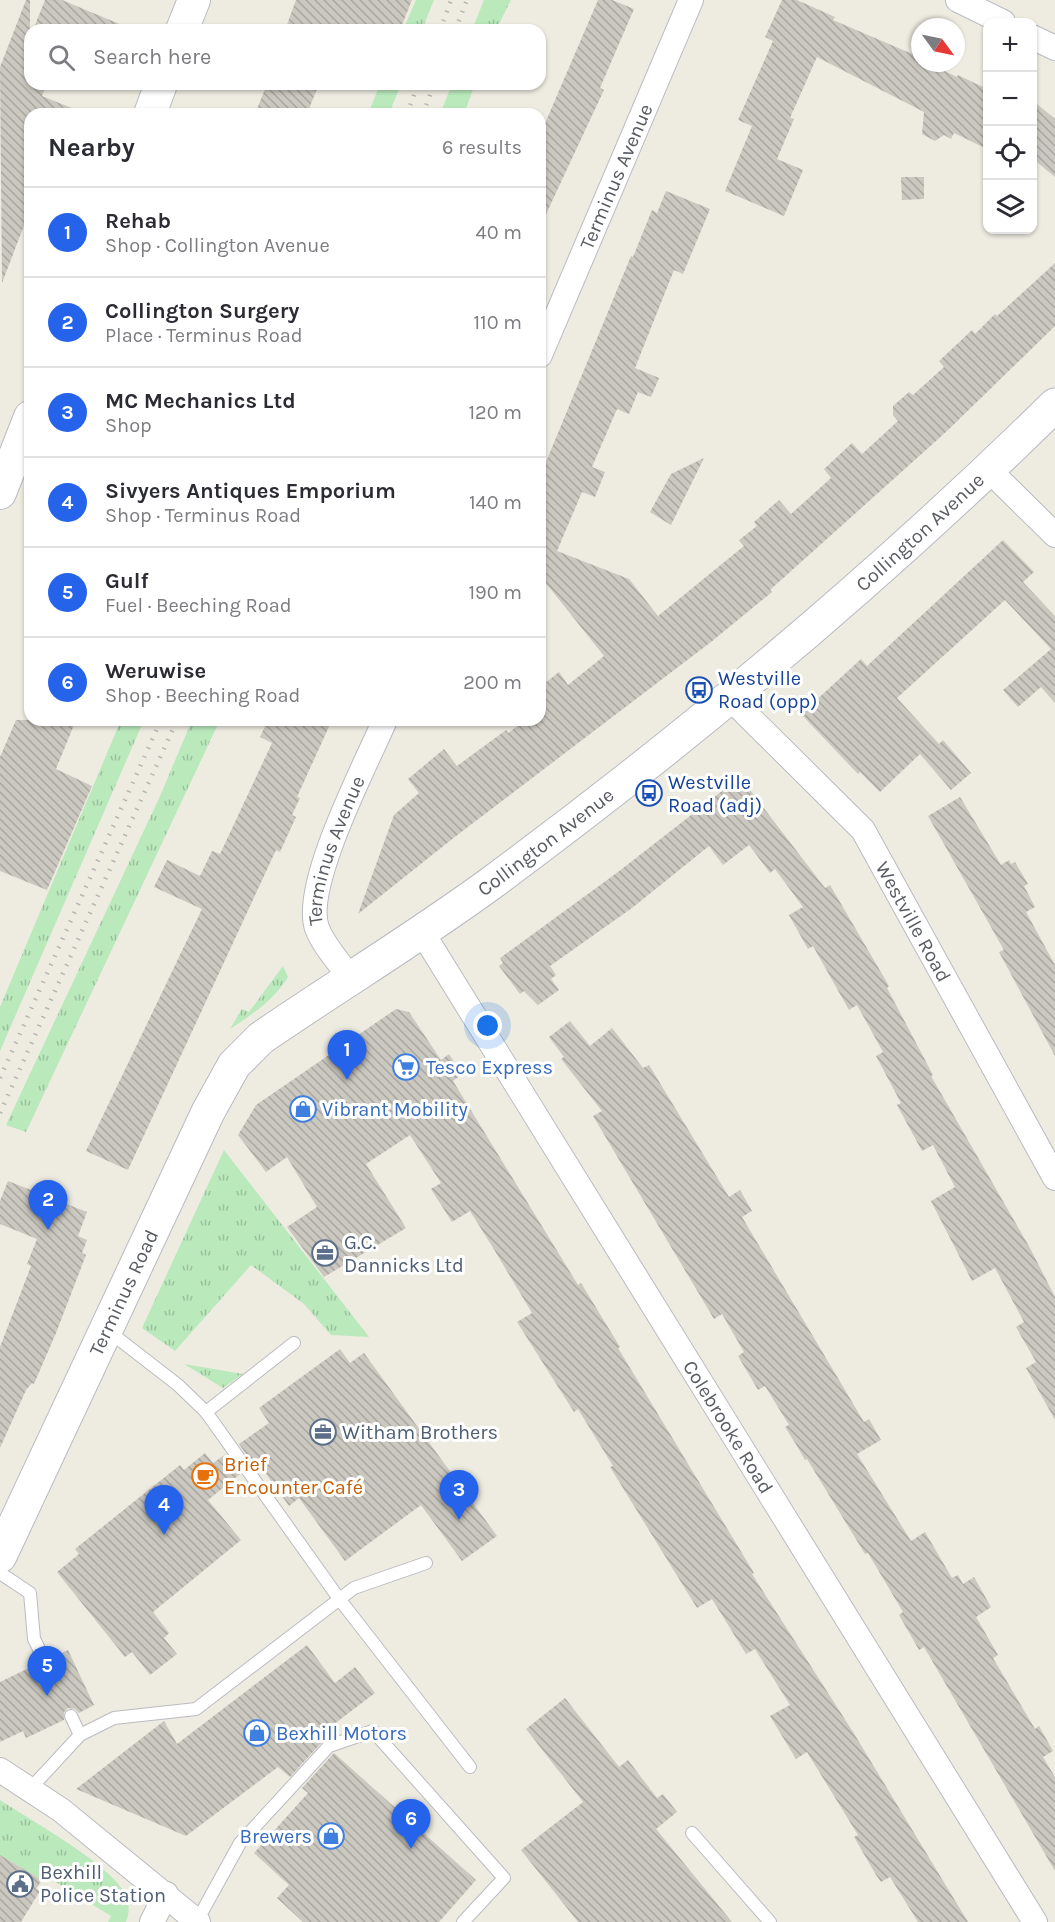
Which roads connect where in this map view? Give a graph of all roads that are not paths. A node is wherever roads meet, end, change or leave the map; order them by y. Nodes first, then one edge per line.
1 (194, 0) edge
2 (691, 0) edge
3 (958, 0) edge
4 (995, 18) edge
5 (184, 24) edge
6 (1037, 39) edge
7 (1055, 48) edge
8 (159, 90) edge
9 (152, 108) edge
10 (546, 341) edge
11 (1055, 405) edge
12 (24, 432) edge
13 (989, 470) junction
14 (0, 493) edge
15 (1055, 535) edge
16 (730, 698) junction
17 (382, 726) edge
18 (422, 932) junction
19 (350, 978) junction
20 (261, 1038) joint
21 (1055, 1178) edge
22 (107, 1330) junction
23 (294, 1343) dead end
24 (206, 1412) junction
25 (0, 1556) edge
26 (426, 1563) dead end
27 (0, 1573) edge
28 (340, 1600) junction
29 (45, 1661) dead end
30 (71, 1716) dead end
31 (80, 1735) junction
32 (470, 1767) dead end
33 (0, 1770) edge
34 (31, 1788) junction
35 (692, 1833) dead end
36 (166, 1894) junction
37 (197, 1921) edge
38 (152, 1922) edge
39 (463, 1922) edge
40 (771, 1922) edge
41 (1035, 1922) edge

1 - 5 street
2 - 10 street, Terminus Avenue
3 - 4 street
6 - 7 street
8 - 9 street
11 - 13 main road, Collington Avenue
12 - 14 street
13 - 15 street
13 - 16 main road, Collington Avenue
16 - 18 main road, Collington Avenue
16 - 21 street, Westville Road
17 - 19 street, Terminus Avenue
18 - 19 main road, Collington Avenue
18 - 41 street, Colebrooke Road
19 - 20 main road, Collington Avenue
20 - 22 main road, Terminus Road
22 - 24 lane
22 - 25 main road, Terminus Road
23 - 24 lane
24 - 28 lane
26 - 28 lane
27 - 29 lane
28 - 31 lane
28 - 32 lane
30 - 31 lane
31 - 34 lane
33 - 34 street
34 - 36 street
35 - 40 lane
36 - 37 street
36 - 38 street
37 - 39 lane

